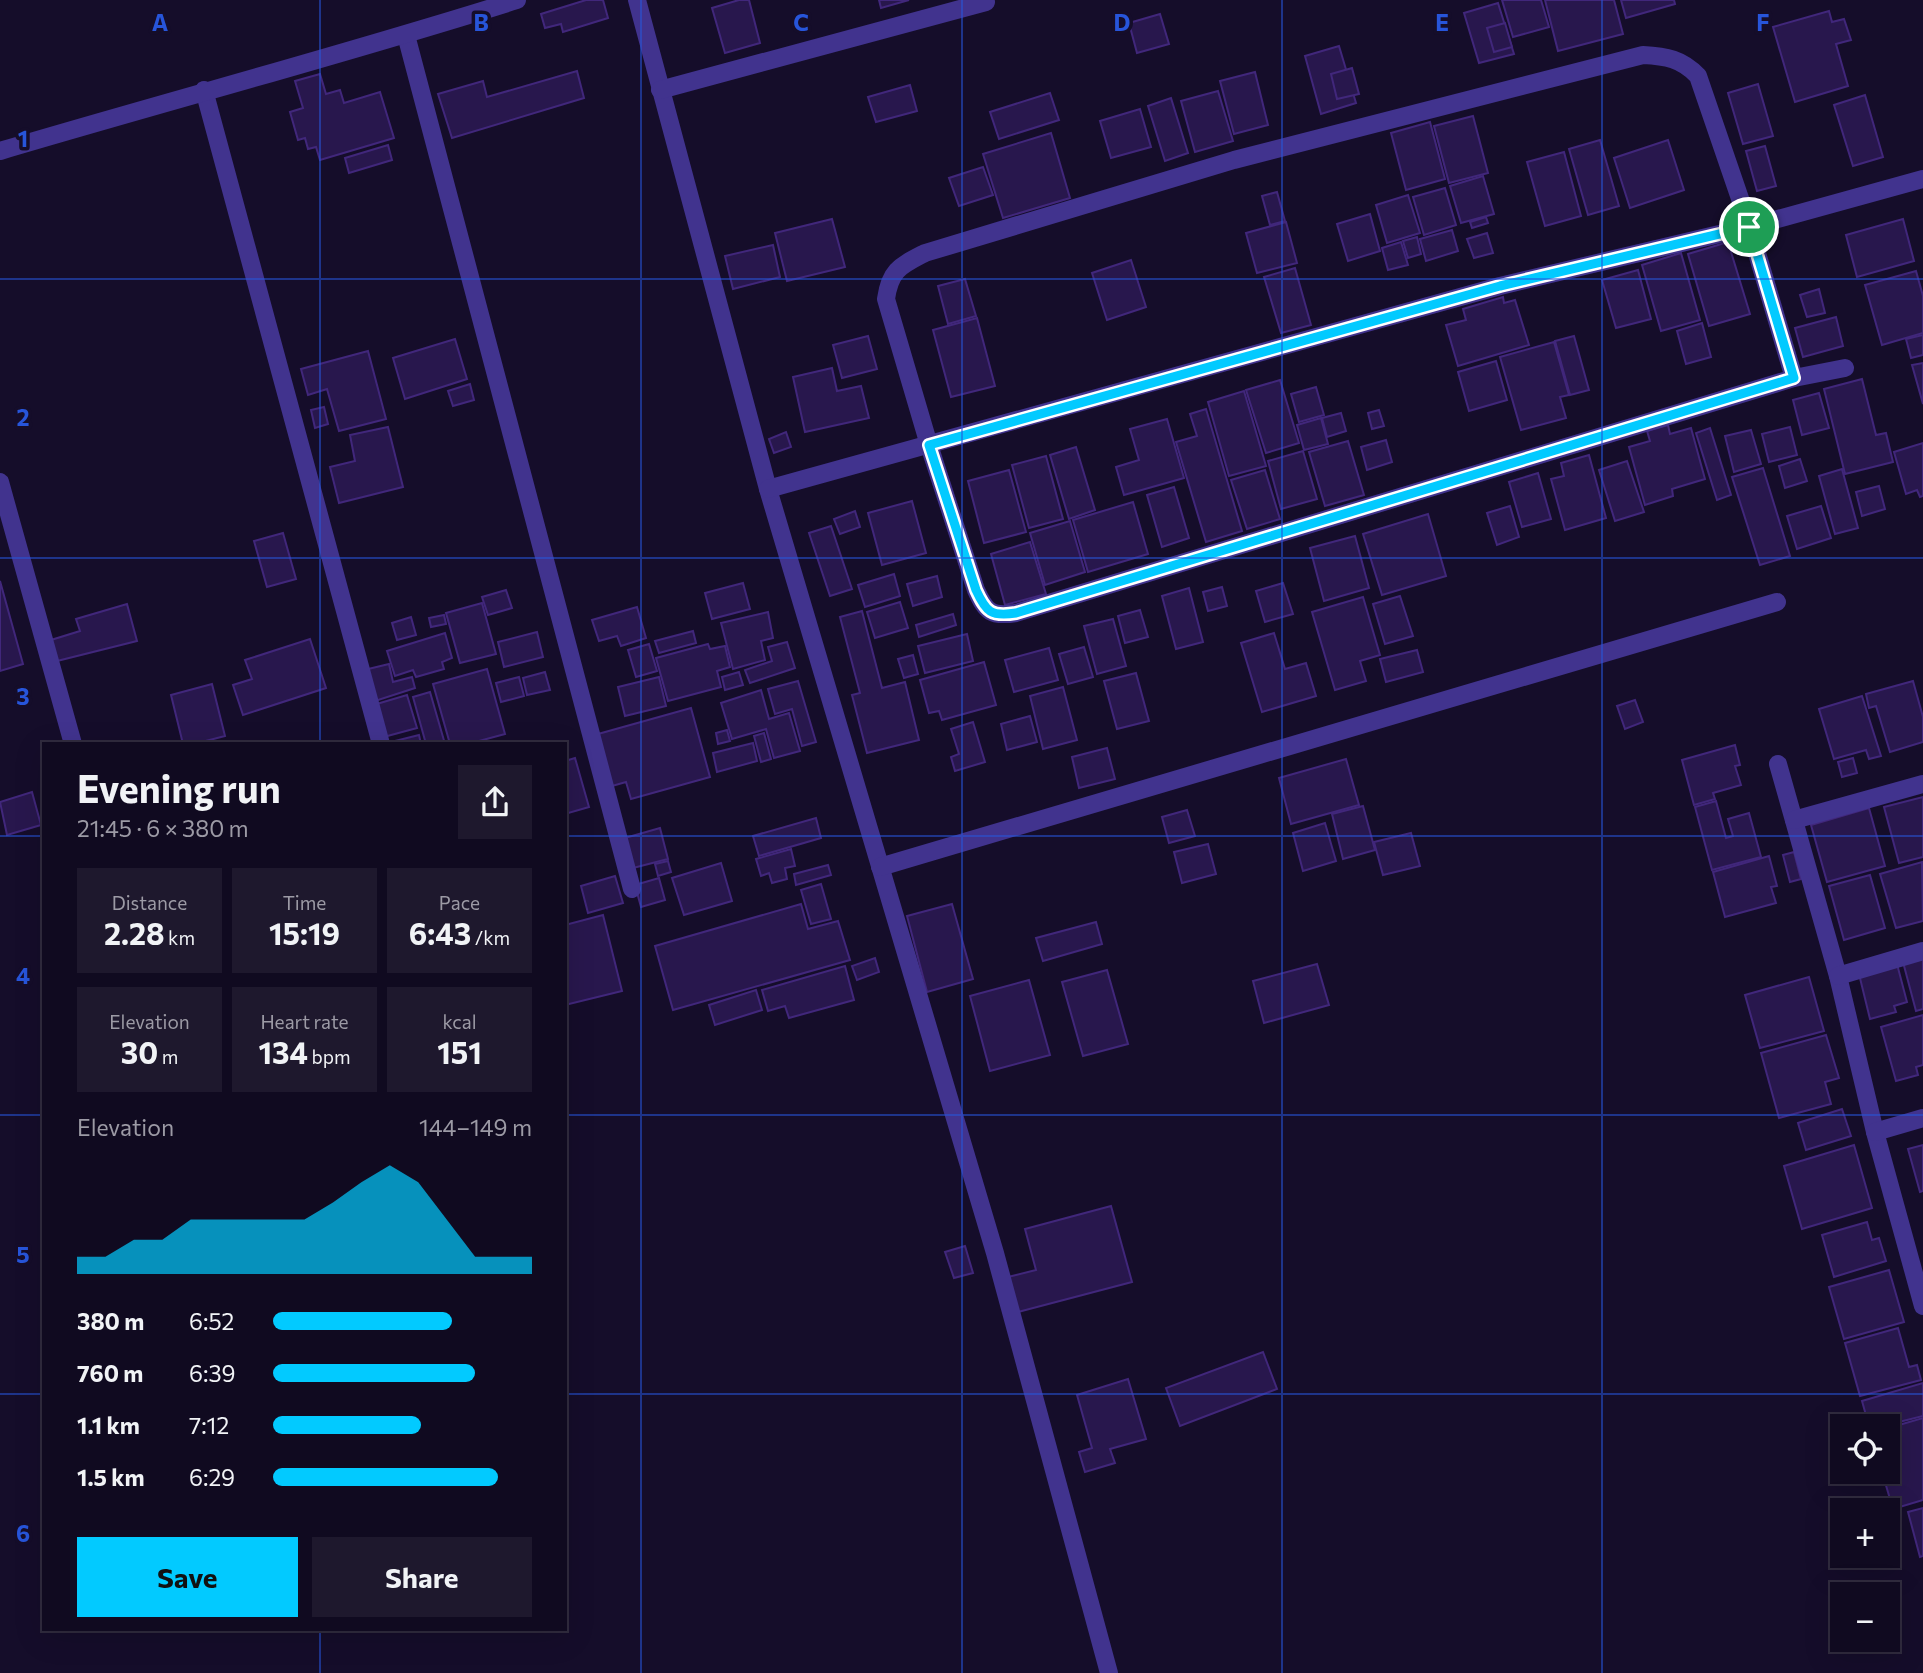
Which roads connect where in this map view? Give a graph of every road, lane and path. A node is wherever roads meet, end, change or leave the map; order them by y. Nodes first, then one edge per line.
1 (517, 0) edge
2 (637, 0) edge
3 (986, 2) dead end
4 (406, 35) junction
5 (204, 90) junction
6 (660, 90) junction
7 (0, 151) edge
8 (1923, 179) edge
9 (1749, 227) junction
10 (1845, 368) dead end
11 (1794, 378) junction
12 (929, 445) junction
13 (0, 482) edge
14 (768, 489) junction
15 (1777, 602) dead end
16 (72, 742) edge
17 (380, 742) edge
18 (1778, 764) dead end
19 (1923, 784) edge
20 (1794, 820) junction
21 (880, 867) junction
22 (632, 889) dead end
23 (1923, 951) edge
24 (1838, 976) junction
25 (1923, 1118) edge
26 (1875, 1132) junction
27 (1923, 1306) edge
28 (1109, 1673) edge

1 - 4 street
2 - 6 street
3 - 6 street
4 - 5 street
4 - 22 street
5 - 7 street
5 - 17 street
6 - 14 street
8 - 9 street
9 - 11 street
9 - 12 street
9 - 12 street
10 - 11 street
11 - 12 street
12 - 14 street
13 - 16 street
14 - 21 street
15 - 21 street
18 - 20 street
19 - 20 street
20 - 24 street
21 - 28 street
23 - 24 street
24 - 26 street
25 - 26 street
26 - 27 street

